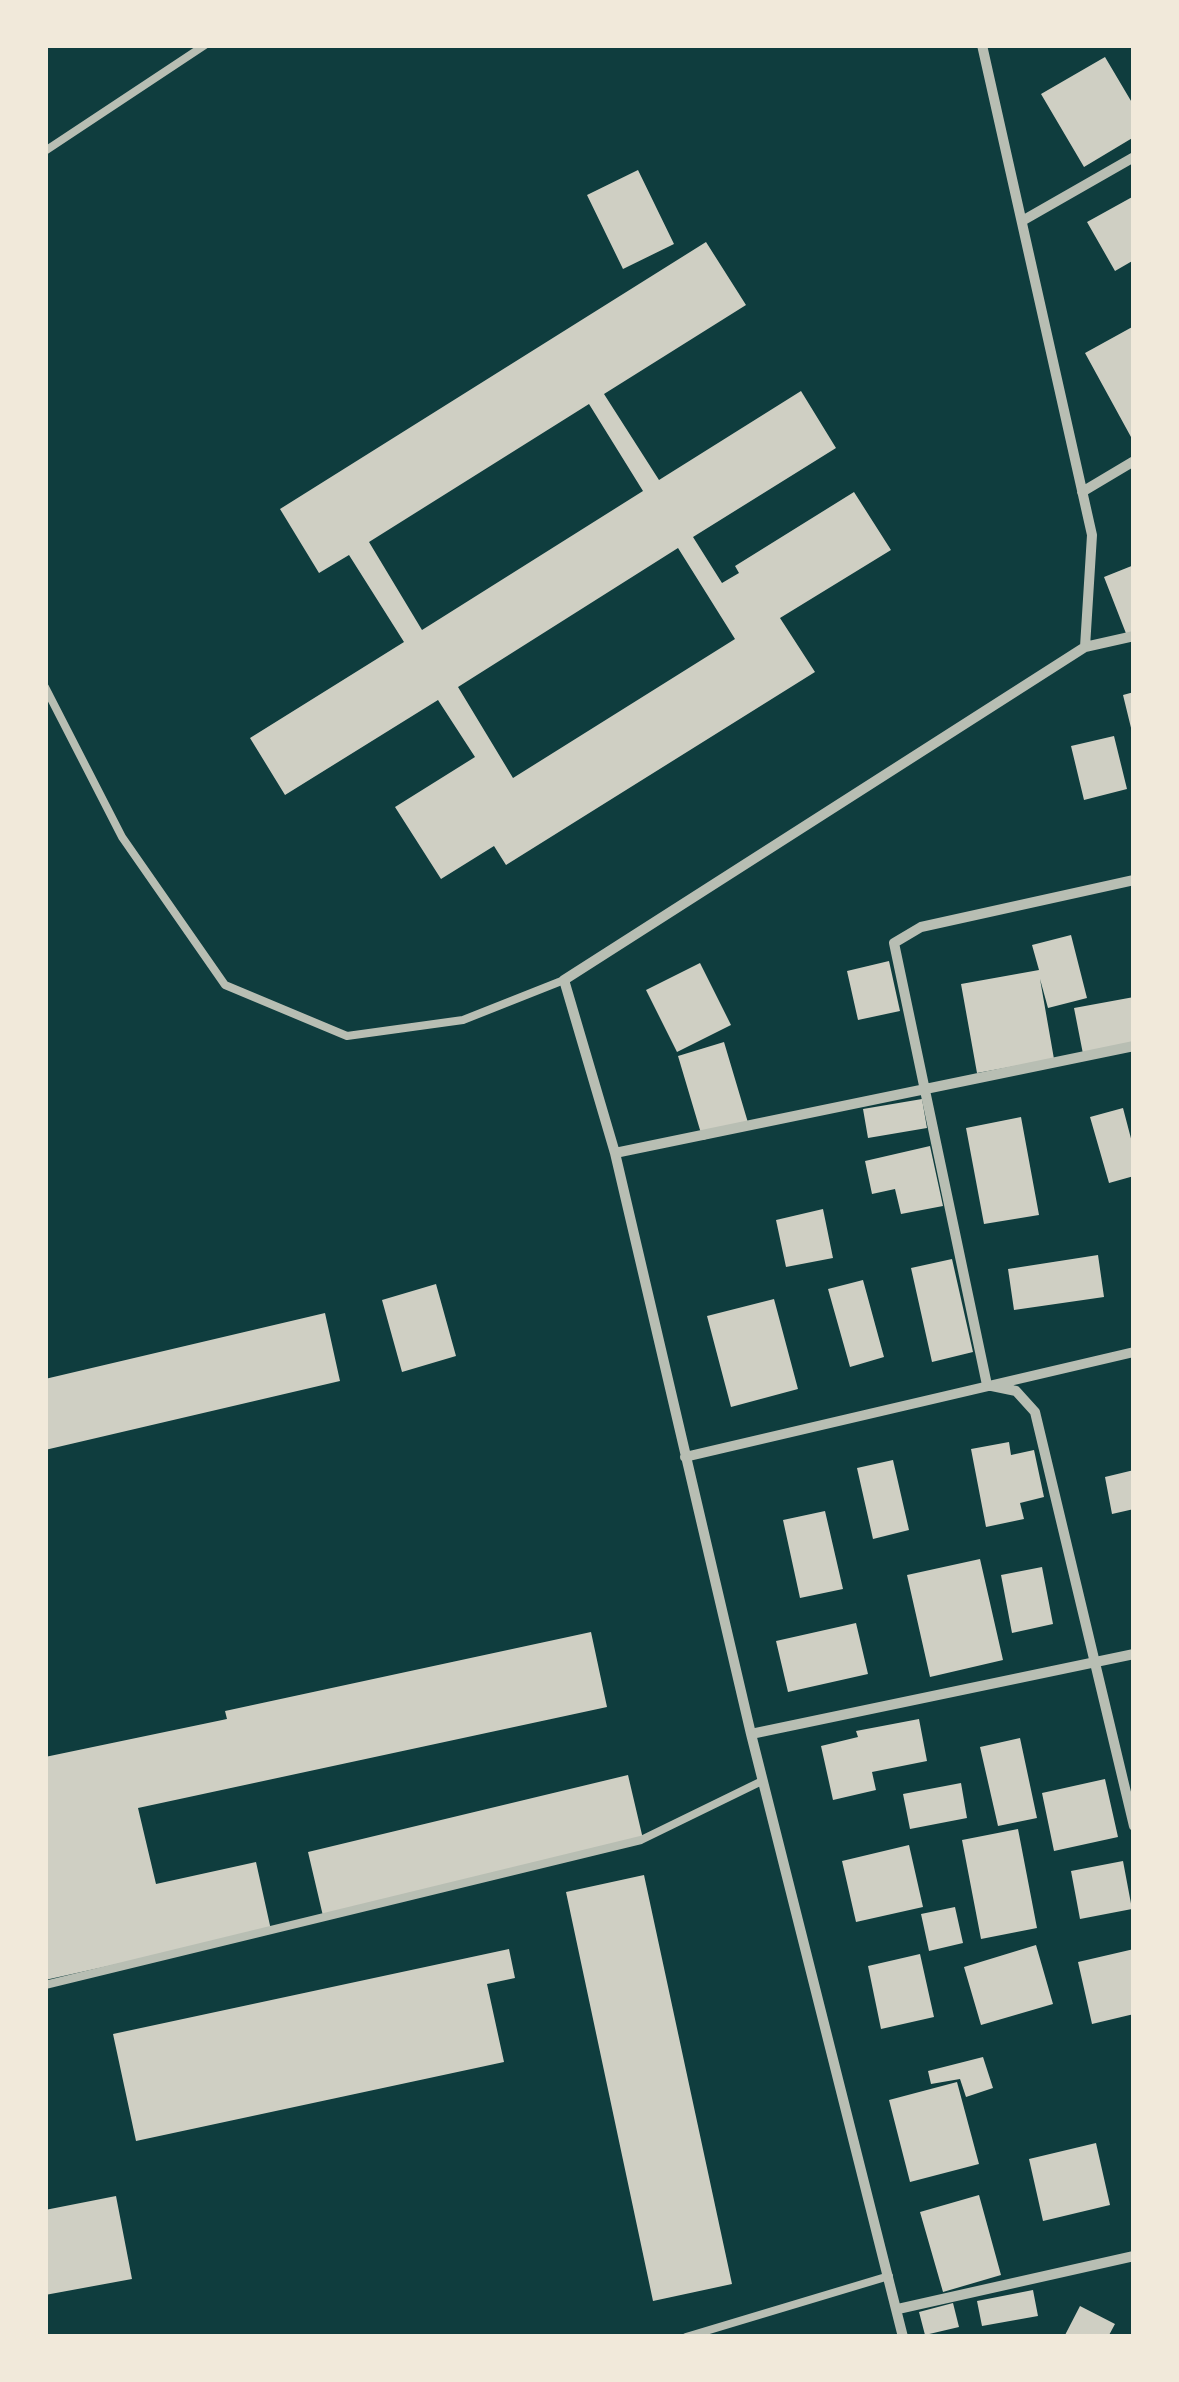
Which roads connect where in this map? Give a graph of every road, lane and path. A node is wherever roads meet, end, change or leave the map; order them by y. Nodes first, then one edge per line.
1 (205, 45) edge
2 (982, 45) edge
3 (45, 151) edge
4 (1134, 157) edge
5 (1022, 221) junction
6 (1134, 461) edge
7 (1082, 492) junction
8 (1134, 636) edge
9 (1085, 647) junction
10 (46, 693) edge
11 (1134, 880) edge
12 (564, 980) junction
13 (1134, 1046) edge
14 (927, 1090) junction
15 (615, 1153) junction
16 (1134, 1352) edge
17 (987, 1386) junction
18 (685, 1457) junction
19 (1134, 1654) edge
20 (1096, 1663) junction
21 (750, 1734) junction
22 (762, 1781) junction
23 (1131, 1801) edge
24 (1134, 1826) edge
25 (45, 1986) edge
26 (1134, 2256) edge
27 (889, 2276) junction
28 (898, 2309) junction
29 (686, 2337) edge
30 (903, 2337) edge

1 - 3 lane
2 - 5 street
4 - 5 street
5 - 7 street
6 - 7 street
7 - 9 street
8 - 9 street
9 - 12 street
10 - 12 lane
11 - 14 street
12 - 15 street
13 - 14 street
14 - 15 street
14 - 17 street
15 - 18 street
16 - 17 street
17 - 18 street
17 - 20 street
18 - 21 street
19 - 20 street
20 - 21 street
20 - 23 street
21 - 22 street
22 - 25 lane
22 - 27 street
23 - 24 street
26 - 28 street
27 - 28 street
27 - 29 lane
28 - 30 street

